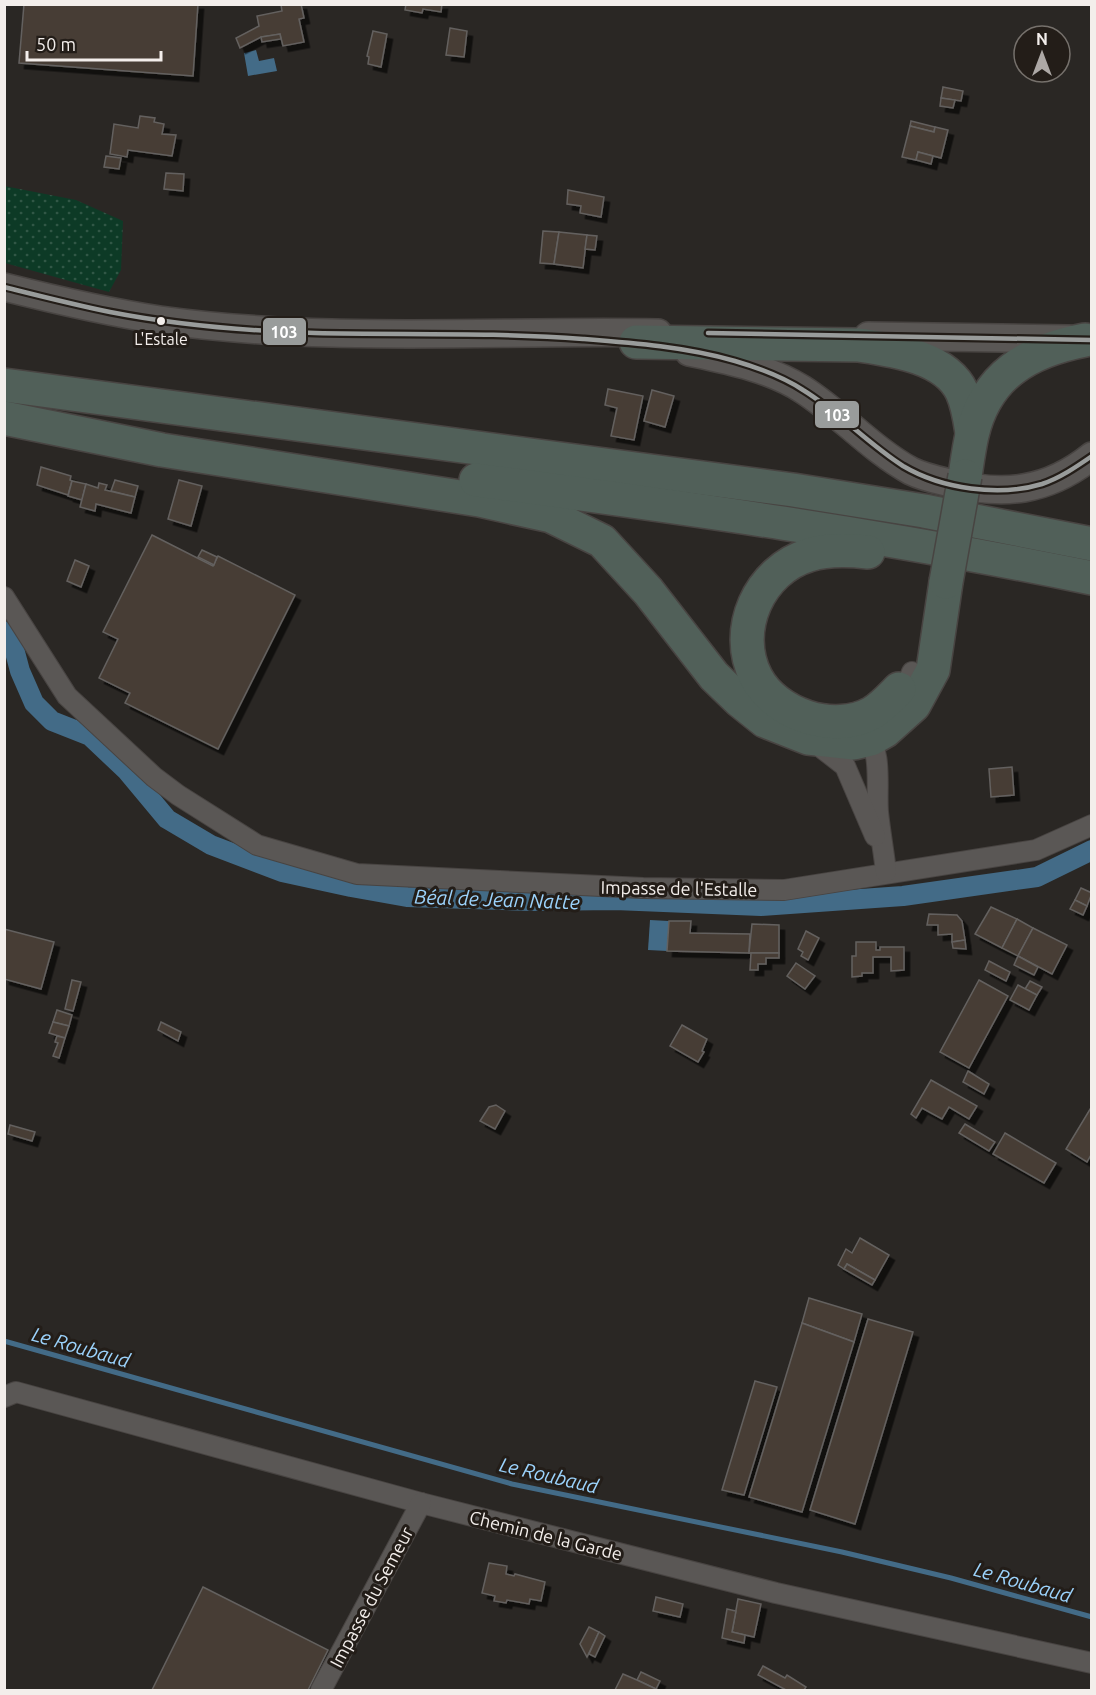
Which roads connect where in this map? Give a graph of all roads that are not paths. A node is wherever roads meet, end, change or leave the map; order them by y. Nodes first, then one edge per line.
1 (4, 287) edge
2 (503, 334) junction
3 (636, 342) junction
4 (1089, 344) edge
5 (4, 371) edge
6 (4, 385) edge
7 (4, 418) edge
8 (972, 434) junction
9 (1092, 456) edge
10 (1092, 528) edge
11 (1092, 544) edge
12 (1092, 578) edge
13 (945, 587) junction
14 (1092, 592) edge
15 (4, 597) edge
16 (855, 740) junction
17 (1092, 825) edge
18 (886, 872) junction
19 (4, 1397) edge
20 (421, 1503) junction
21 (1092, 1664) edge
22 (321, 1690) edge

1 - 2 main road
2 - 3 main road
2 - 4 main road
3 - 8 highway
3 - 9 main road
4 - 8 highway
5 - 10 highway
6 - 11 highway
7 - 12 highway
7 - 16 highway
8 - 13 highway, bridge
13 - 16 highway
13 - 16 highway
14 - 16 highway
15 - 18 street, Impasse de l'Estalle
16 - 18 street
16 - 18 street
17 - 18 street
19 - 20 street, Chemin de la Garde
20 - 21 street, Chemin de la Garde
20 - 22 street, Impasse du Semeur

